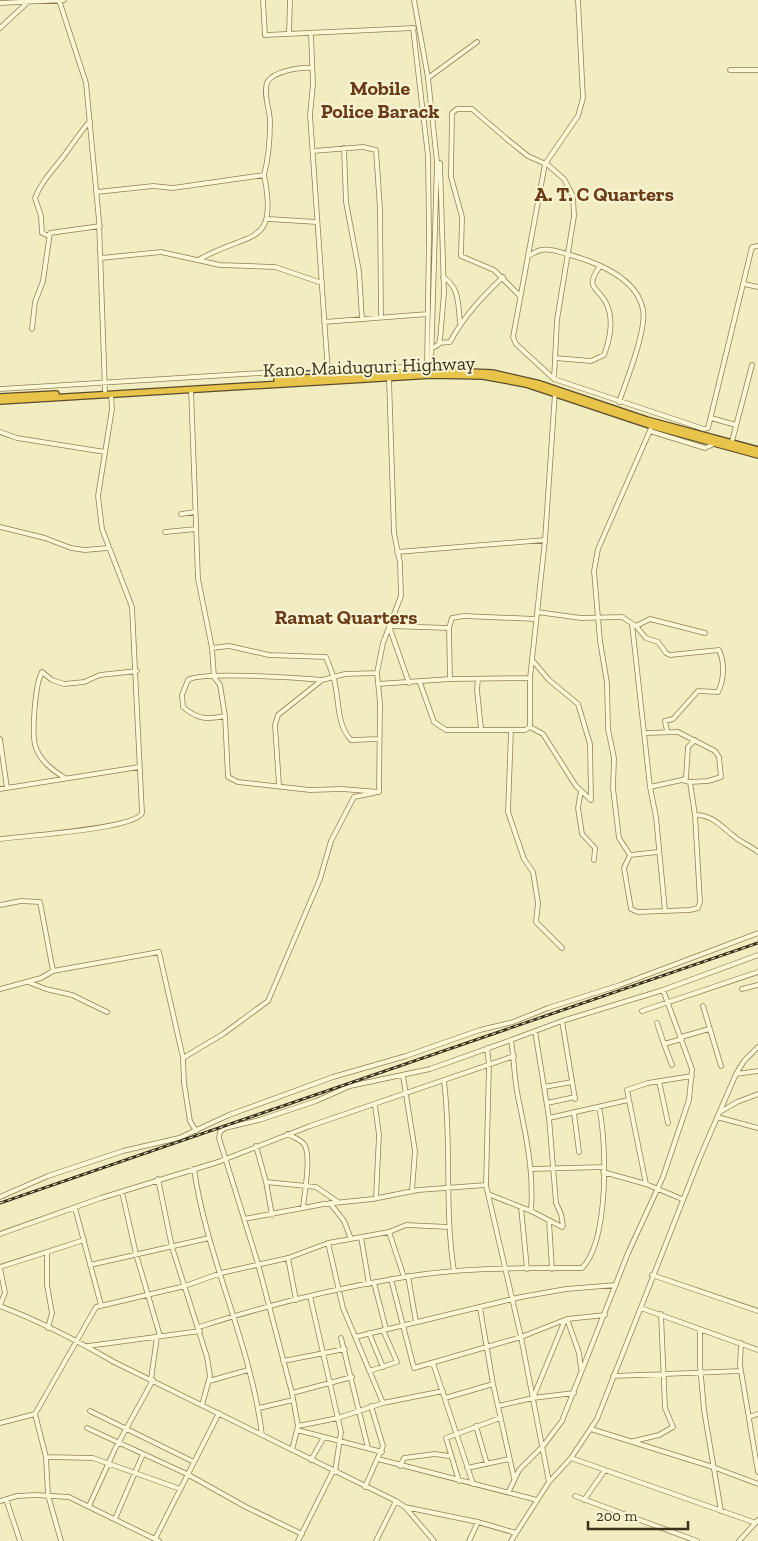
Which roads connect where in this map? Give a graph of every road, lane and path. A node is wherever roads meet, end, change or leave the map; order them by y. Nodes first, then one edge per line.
1 (59, 0) edge
2 (64, 0) edge
3 (263, 0) edge
4 (290, 0) edge
5 (414, 0) edge
6 (578, 0) edge
7 (29, 2) junction
8 (0, 3) edge
9 (419, 27) junction
10 (0, 28) edge
11 (413, 28) junction
12 (289, 34) junction
13 (311, 34) junction
14 (478, 42) dead end
15 (312, 68) junction
16 (730, 70) dead end
17 (758, 70) edge
18 (428, 78) junction
19 (90, 121) junction
20 (344, 148) junction
21 (313, 151) junction
22 (440, 163) dead end
23 (545, 164) junction
24 (264, 175) junction
25 (97, 192) junction
26 (268, 219) junction
27 (317, 222) junction
28 (100, 226) junction
29 (49, 236) junction
30 (758, 246) edge
31 (567, 254) junction
32 (528, 256) junction
33 (101, 258) junction
34 (200, 260) junction
35 (600, 266) junction
36 (443, 277) junction
37 (503, 277) junction
38 (322, 283) junction
39 (744, 284) junction
40 (758, 287) edge
41 (520, 296) junction
42 (428, 314) junction
43 (381, 317) junction
44 (362, 319) junction
45 (324, 322) junction
46 (460, 323) junction
47 (32, 329) dead end
48 (439, 343) junction
49 (432, 348) junction
50 (555, 358) junction
51 (752, 365) dead end
52 (430, 367) junction
53 (328, 374) junction
54 (389, 378) junction
55 (554, 380) junction
56 (104, 382) junction
57 (0, 389) edge
58 (191, 389) junction
59 (105, 390) junction
60 (555, 393) junction
61 (111, 394) junction
62 (0, 397) edge
63 (0, 401) edge
64 (619, 402) junction
65 (711, 418) junction
66 (736, 425) junction
67 (651, 428) junction
68 (0, 432) edge
69 (731, 446) junction
70 (758, 450) edge
71 (105, 452) junction
72 (758, 455) edge
73 (195, 512) junction
74 (181, 514) dead end
75 (0, 527) edge
76 (196, 529) junction
77 (165, 532) dead end
78 (545, 540) junction
79 (108, 548) junction
80 (397, 552) junction
81 (537, 612) junction
82 (536, 619) junction
83 (598, 619) junction
84 (634, 625) junction
85 (389, 626) junction
86 (449, 628) junction
87 (705, 633) dead end
88 (212, 648) junction
89 (532, 660) junction
90 (137, 671) junction
91 (377, 672) junction
92 (333, 676) junction
93 (214, 677) junction
94 (530, 678) junction
95 (450, 679) junction
96 (478, 679) junction
97 (322, 680) junction
98 (420, 682) junction
99 (409, 683) junction
100 (378, 684) junction
101 (224, 716) junction
102 (530, 727) junction
103 (481, 729) junction
104 (511, 730) junction
105 (667, 731) junction
106 (646, 733) junction
107 (0, 739) edge
108 (379, 739) junction
109 (695, 740) junction
110 (139, 767) junction
111 (65, 778) junction
112 (682, 780) junction
113 (690, 782) junction
114 (279, 785) junction
115 (650, 787) junction
116 (7, 788) junction
117 (0, 789) edge
118 (581, 791) junction
119 (379, 792) junction
120 (695, 815) junction
121 (0, 839) edge
122 (658, 852) junction
123 (758, 852) edge
124 (630, 855) junction
125 (594, 860) dead end
126 (0, 905) edge
127 (665, 911) junction
128 (758, 933) edge
129 (562, 948) dead end
130 (758, 955) edge
131 (53, 971) junction
132 (758, 972) edge
133 (28, 982) junction
134 (758, 985) edge
135 (0, 989) edge
136 (742, 989) dead end
137 (663, 990) junction
138 (668, 1003) junction
139 (703, 1006) dead end
140 (642, 1011) dead end
141 (107, 1012) dead end
142 (562, 1021) junction
143 (657, 1023) dead end
144 (709, 1029) junction
145 (535, 1031) junction
146 (682, 1038) junction
147 (511, 1040) junction
148 (664, 1044) junction
149 (758, 1047) edge
150 (487, 1048) junction
151 (514, 1056) junction
152 (183, 1058) junction
153 (489, 1064) junction
154 (672, 1065) dead end
155 (721, 1066) dead end
156 (758, 1071) edge
157 (736, 1074) junction
158 (403, 1076) junction
159 (692, 1076) junction
160 (444, 1081) junction
161 (572, 1082) junction
162 (659, 1082) junction
163 (544, 1087) junction
164 (407, 1094) junction
165 (758, 1094) edge
166 (628, 1100) junction
167 (547, 1103) junction
168 (375, 1105) junction
169 (599, 1107) junction
170 (574, 1114) junction
171 (718, 1115) junction
172 (549, 1118) junction
173 (668, 1124) dead end
174 (758, 1128) edge
175 (196, 1131) junction
176 (288, 1134) junction
177 (256, 1146) junction
178 (579, 1152) dead end
179 (225, 1157) junction
180 (194, 1169) junction
181 (531, 1169) junction
182 (554, 1169) junction
183 (604, 1170) junction
184 (158, 1179) junction
185 (266, 1182) junction
186 (646, 1184) junction
187 (486, 1185) junction
188 (305, 1186) junction
189 (449, 1188) junction
190 (658, 1189) junction
191 (412, 1191) junction
192 (122, 1192) junction
193 (488, 1194) junction
194 (0, 1197) edge
195 (376, 1198) junction
196 (682, 1199) junction
197 (338, 1202) junction
198 (330, 1203) junction
199 (521, 1206) junction
200 (75, 1208) junction
201 (303, 1208) junction
202 (531, 1211) junction
203 (272, 1215) junction
204 (244, 1219) junction
205 (550, 1221) junction
206 (449, 1227) junction
207 (390, 1232) junction
208 (0, 1234) edge
209 (361, 1237) junction
210 (209, 1238) junction
211 (350, 1239) junction
212 (84, 1240) junction
213 (328, 1243) junction
214 (172, 1247) junction
215 (47, 1252) junction
216 (136, 1254) junction
217 (288, 1258) junction
218 (258, 1264) junction
219 (90, 1265) junction
220 (0, 1268) edge
221 (505, 1269) junction
222 (527, 1269) junction
223 (552, 1269) junction
224 (454, 1271) junction
225 (221, 1273) junction
226 (652, 1274) junction
227 (406, 1277) junction
228 (391, 1279) junction
229 (371, 1284) junction
230 (616, 1285) junction
231 (184, 1286) junction
232 (338, 1290) junction
233 (150, 1294) junction
234 (310, 1296) junction
235 (513, 1299) junction
236 (296, 1300) junction
237 (101, 1305) junction
238 (0, 1306) edge
239 (269, 1307) junction
240 (480, 1308) junction
241 (641, 1308) junction
242 (758, 1311) edge
243 (661, 1314) junction
244 (604, 1315) junction
245 (234, 1316) junction
246 (566, 1319) junction
247 (416, 1322) junction
248 (402, 1325) junction
249 (48, 1328) junction
250 (199, 1329) junction
251 (700, 1329) junction
252 (385, 1330) junction
253 (369, 1333) junction
254 (159, 1336) junction
255 (355, 1337) junction
256 (521, 1337) junction
257 (341, 1338) dead end
258 (75, 1341) junction
259 (740, 1343) junction
260 (88, 1346) junction
261 (486, 1346) junction
262 (345, 1349) junction
263 (758, 1350) edge
264 (322, 1354) junction
265 (283, 1361) junction
266 (434, 1363) junction
267 (383, 1367) junction
268 (248, 1370) junction
269 (369, 1370) junction
270 (741, 1371) junction
271 (700, 1372) junction
272 (581, 1374) junction
273 (663, 1374) junction
274 (613, 1376) junction
275 (352, 1378) junction
276 (152, 1380) junction
277 (209, 1381) junction
278 (331, 1383) junction
279 (493, 1384) junction
280 (443, 1391) junction
281 (292, 1393) junction
282 (574, 1393) junction
283 (445, 1398) junction
284 (533, 1398) junction
285 (293, 1400) junction
286 (383, 1402) junction
287 (202, 1405) junction
288 (371, 1406) junction
289 (498, 1406) junction
290 (258, 1408) junction
291 (360, 1410) junction
292 (90, 1411) dead end
293 (35, 1414) junction
294 (219, 1414) junction
295 (758, 1414) edge
296 (749, 1417) junction
297 (338, 1418) junction
298 (500, 1418) junction
299 (0, 1423) edge
300 (476, 1426) junction
301 (87, 1428) dead end
302 (126, 1428) junction
303 (298, 1428) junction
304 (591, 1429) junction
305 (455, 1434) junction
306 (262, 1436) junction
307 (324, 1437) junction
308 (341, 1441) junction
309 (118, 1442) junction
310 (631, 1442) junction
311 (543, 1446) junction
312 (368, 1448) junction
313 (292, 1450) junction
314 (382, 1452) junction
315 (143, 1454) junction
316 (46, 1456) junction
317 (449, 1456) junction
318 (571, 1458) junction
319 (509, 1459) junction
320 (311, 1460) junction
321 (378, 1460) junction
322 (194, 1462) junction
323 (109, 1463) junction
324 (487, 1464) junction
325 (400, 1466) junction
326 (714, 1467) junction
327 (467, 1468) junction
328 (605, 1470) junction
329 (334, 1472) junction
330 (758, 1472) edge
331 (134, 1474) junction
332 (188, 1474) junction
333 (514, 1478) junction
334 (458, 1480) junction
335 (549, 1482) junction
336 (474, 1484) junction
337 (758, 1484) edge
338 (365, 1487) junction
339 (180, 1489) junction
340 (508, 1491) junction
341 (48, 1495) junction
342 (575, 1496) dead end
343 (6, 1499) junction
344 (537, 1500) junction
345 (584, 1500) junction
346 (0, 1501) edge
347 (396, 1501) junction
348 (89, 1506) junction
349 (405, 1507) junction
350 (721, 1511) junction
351 (114, 1519) junction
352 (478, 1522) junction
353 (757, 1522) edge
354 (516, 1533) junction
355 (302, 1534) junction
356 (157, 1540) edge
357 (20, 1541) edge
358 (61, 1541) edge
359 (298, 1541) edge
360 (376, 1541) edge
361 (434, 1541) edge
362 (469, 1541) edge
363 (511, 1541) edge
364 (696, 1541) edge
365 (739, 1541) edge

1 - 2 street
1 - 7 street
1 - 19 street
3 - 12 street
4 - 12 street
5 - 9 street
6 - 23 street
7 - 8 street
7 - 10 street
9 - 11 street
9 - 18 street
11 - 13 street
11 - 42 street
12 - 13 street
13 - 15 street
14 - 18 street
15 - 21 street
15 - 24 street
16 - 17 street
18 - 49 street
19 - 25 street
19 - 29 street
20 - 21 street
20 - 43 street
20 - 44 street
21 - 27 street
22 - 36 street
23 - 31 street
23 - 32 street
23 - 37 street
24 - 25 street
24 - 26 street
25 - 28 street
26 - 27 street
26 - 34 street
27 - 38 street
28 - 29 street
28 - 33 street
29 - 47 street
30 - 39 street
31 - 32 street
31 - 35 street
31 - 50 street
32 - 41 street
33 - 34 street
33 - 56 street
34 - 38 street
35 - 50 street
35 - 64 street
36 - 46 street
36 - 48 street
37 - 41 street
37 - 46 street
38 - 45 street
39 - 40 street
39 - 65 street
41 - 55 street
42 - 43 street
42 - 52 street
43 - 44 street
44 - 45 street
45 - 53 street
46 - 48 street
48 - 49 street
49 - 52 street
50 - 55 street
51 - 66 street
52 - 53 highway, Kano-Maiduguri Highway
52 - 69 highway, Kano-Maiduguri Highway
53 - 56 street
53 - 59 highway, Kano-Maiduguri Highway
54 - 58 highway, Kano-Maiduguri Highway
54 - 60 highway, Kano-Maiduguri Highway
54 - 80 street
55 - 64 street
56 - 57 street
56 - 59 street
58 - 61 highway, Kano-Maiduguri Highway
58 - 73 street
59 - 62 highway, Kano-Maiduguri Highway
60 - 67 highway, Kano-Maiduguri Highway
60 - 78 street
61 - 63 highway, Kano-Maiduguri Highway
61 - 71 street
64 - 65 street
65 - 66 street
66 - 69 street
67 - 69 highway, Kano-Maiduguri Highway
67 - 83 street
68 - 71 street
69 - 70 highway, Kano-Maiduguri Highway
69 - 72 highway, Kano-Maiduguri Highway
71 - 79 street
73 - 74 street
73 - 76 street
75 - 79 street
76 - 77 street
76 - 88 street
78 - 80 street
78 - 81 street
79 - 90 street
80 - 85 street
81 - 82 street
81 - 83 street
82 - 86 street
82 - 89 street
83 - 84 street
83 - 124 street
84 - 87 street
84 - 105 street
84 - 106 street
85 - 86 street
85 - 91 street
85 - 99 street
86 - 95 street
88 - 92 street
88 - 93 street
89 - 94 street
89 - 118 street
90 - 110 street
90 - 111 street
91 - 92 street
91 - 100 street
92 - 97 street
92 - 108 street
93 - 97 street
93 - 101 street
93 - 101 street
94 - 96 street
94 - 102 street
95 - 96 street
95 - 98 street
96 - 103 street
97 - 114 street
98 - 99 street
98 - 103 street
99 - 100 street
100 - 108 street
101 - 114 street
102 - 104 street
102 - 118 street
103 - 104 street
104 - 129 street
105 - 106 street
105 - 109 street
106 - 115 street
107 - 116 street
108 - 119 street
109 - 112 street
109 - 113 street
110 - 111 street
110 - 121 street
111 - 116 street
112 - 113 street
112 - 115 street
113 - 120 street
114 - 119 street
115 - 122 street
116 - 117 street
118 - 125 street
119 - 152 street
120 - 123 street
120 - 127 street
122 - 124 street
122 - 127 street
124 - 127 street
126 - 131 street
128 - 175 street
130 - 137 street
131 - 133 street
131 - 152 street
132 - 138 street
133 - 135 street
133 - 141 street
134 - 136 street
137 - 138 street
137 - 142 street
138 - 140 street
138 - 146 street
139 - 144 street
142 - 145 street
142 - 161 street
143 - 148 street
144 - 146 street
144 - 155 street
145 - 147 street
145 - 163 street
146 - 148 street
146 - 159 street
147 - 150 street
147 - 151 street
148 - 154 street
149 - 157 street
150 - 153 street
150 - 158 street
151 - 153 street
151 - 181 street
152 - 175 street
153 - 160 street
153 - 187 street
156 - 157 street
157 - 171 street
158 - 164 street
158 - 179 street
159 - 162 street
159 - 190 street
160 - 164 street
160 - 189 street
161 - 163 street
161 - 167 street
162 - 166 street
162 - 173 street
163 - 167 street
164 - 168 street
164 - 191 street
165 - 171 street
166 - 169 street
166 - 186 street
167 - 172 street
168 - 176 street
168 - 195 street
169 - 170 street
169 - 183 street
170 - 172 street
170 - 178 street
171 - 174 street
171 - 196 street
172 - 182 street
175 - 194 street
176 - 177 street
176 - 188 street
177 - 179 street
177 - 185 street
179 - 180 street
179 - 204 street
180 - 184 street
180 - 210 street
181 - 182 street
181 - 202 street
182 - 183 street
182 - 205 street
183 - 186 street
183 - 223 street
184 - 192 street
184 - 214 street
185 - 188 street
185 - 203 street
186 - 190 street
187 - 189 street
187 - 193 street
188 - 197 street
188 - 201 street
189 - 191 street
189 - 206 street
190 - 196 street
190 - 230 street
191 - 195 street
192 - 200 street
192 - 216 street
193 - 199 street
193 - 221 street
195 - 197 street
196 - 226 street
197 - 198 street
198 - 201 street
198 - 211 street
199 - 202 street
199 - 222 street
200 - 208 street
200 - 212 street
201 - 203 street
202 - 205 street
203 - 204 street
204 - 218 street
205 - 223 street
206 - 207 street
206 - 224 street
207 - 209 street
207 - 227 street
209 - 211 street
209 - 229 street
210 - 214 street
210 - 225 street
211 - 213 street
212 - 215 street
212 - 219 street
213 - 217 street
213 - 232 street
214 - 216 street
214 - 231 street
215 - 220 street
215 - 249 street
216 - 219 street
216 - 233 street
217 - 218 street
217 - 236 street
218 - 225 street
218 - 239 street
219 - 237 street
220 - 238 street
221 - 222 street
221 - 224 street
221 - 235 street
222 - 223 street
224 - 227 street
225 - 231 street
225 - 245 street
226 - 241 street
226 - 242 street
227 - 228 street
227 - 247 street
228 - 229 street
228 - 248 street
229 - 232 street
229 - 252 street
230 - 235 street
230 - 244 street
231 - 233 street
231 - 250 street
232 - 234 street
232 - 255 street
233 - 237 street
233 - 254 street
234 - 236 street
234 - 264 street
235 - 240 street
235 - 256 street
236 - 239 street
237 - 258 street
238 - 249 street
239 - 245 street
239 - 265 street
240 - 247 street
240 - 261 street
241 - 243 street
241 - 274 street
243 - 251 street
243 - 273 street
244 - 246 street
244 - 272 street
245 - 250 street
245 - 268 street
246 - 256 street
246 - 272 street
246 - 284 street
247 - 248 street
248 - 252 street
248 - 266 street
249 - 258 street
250 - 254 street
250 - 277 street
251 - 259 street
251 - 271 street
252 - 253 street
252 - 267 street
253 - 255 street
253 - 267 street
254 - 260 street
254 - 276 street
255 - 269 street
256 - 261 street
256 - 284 street
257 - 262 street
258 - 260 street
258 - 293 street
259 - 263 street
259 - 270 street
260 - 276 street
261 - 266 street
261 - 279 street
262 - 264 street
262 - 275 street
264 - 265 street
264 - 278 street
265 - 281 street
266 - 280 street
267 - 269 street
268 - 277 street
268 - 290 street
269 - 286 street
270 - 271 street
270 - 296 street
271 - 273 street
271 - 326 street
272 - 282 street
273 - 274 street
273 - 310 street
274 - 304 street
275 - 278 street
275 - 291 street
276 - 287 street
276 - 302 street
277 - 287 street
278 - 281 street
278 - 297 street
279 - 283 street
279 - 289 street
280 - 283 street
280 - 286 street
281 - 285 street
282 - 284 street
282 - 311 street
283 - 305 street
284 - 289 street
284 - 311 street
285 - 290 street
285 - 303 street
286 - 288 street
287 - 294 street
288 - 291 street
288 - 314 street
289 - 298 street
290 - 306 street
291 - 297 street
291 - 312 street
292 - 302 street
293 - 299 street
293 - 316 street
294 - 306 street
294 - 322 street
295 - 296 street
296 - 330 street
297 - 303 street
297 - 308 street
298 - 300 street
298 - 319 street
300 - 305 street
300 - 324 street
301 - 309 street
302 - 309 street
302 - 322 street
303 - 307 street
303 - 313 street
304 - 310 street
304 - 318 street
305 - 317 street
305 - 327 street
306 - 313 street
307 - 308 street
307 - 320 street
308 - 312 street
308 - 329 street
309 - 315 street
309 - 323 street
310 - 326 street
311 - 333 street
311 - 335 street
312 - 314 street
313 - 320 street
314 - 321 street
315 - 331 street
315 - 332 street
316 - 323 street
316 - 341 street
317 - 325 street
317 - 334 street
318 - 328 street
318 - 335 street
319 - 324 street
319 - 333 street
320 - 329 street
321 - 325 street
321 - 338 street
322 - 332 street
323 - 331 street
323 - 348 street
324 - 327 street
325 - 334 street
326 - 337 street
326 - 350 street
327 - 336 street
328 - 345 street
328 - 350 street
329 - 338 street
329 - 355 street
331 - 339 street
331 - 351 street
332 - 339 street
332 - 355 street
333 - 340 street
334 - 336 street
335 - 344 street
336 - 340 street
338 - 347 street
339 - 356 street
340 - 344 street
341 - 343 street
341 - 348 street
341 - 358 street
342 - 345 street
343 - 346 street
343 - 357 street
344 - 354 street
345 - 364 street
347 - 349 street
347 - 360 street
348 - 351 street
349 - 352 street
349 - 361 street
350 - 353 street
351 - 356 street
352 - 354 street
352 - 362 street
353 - 365 street
354 - 363 street
355 - 359 street

